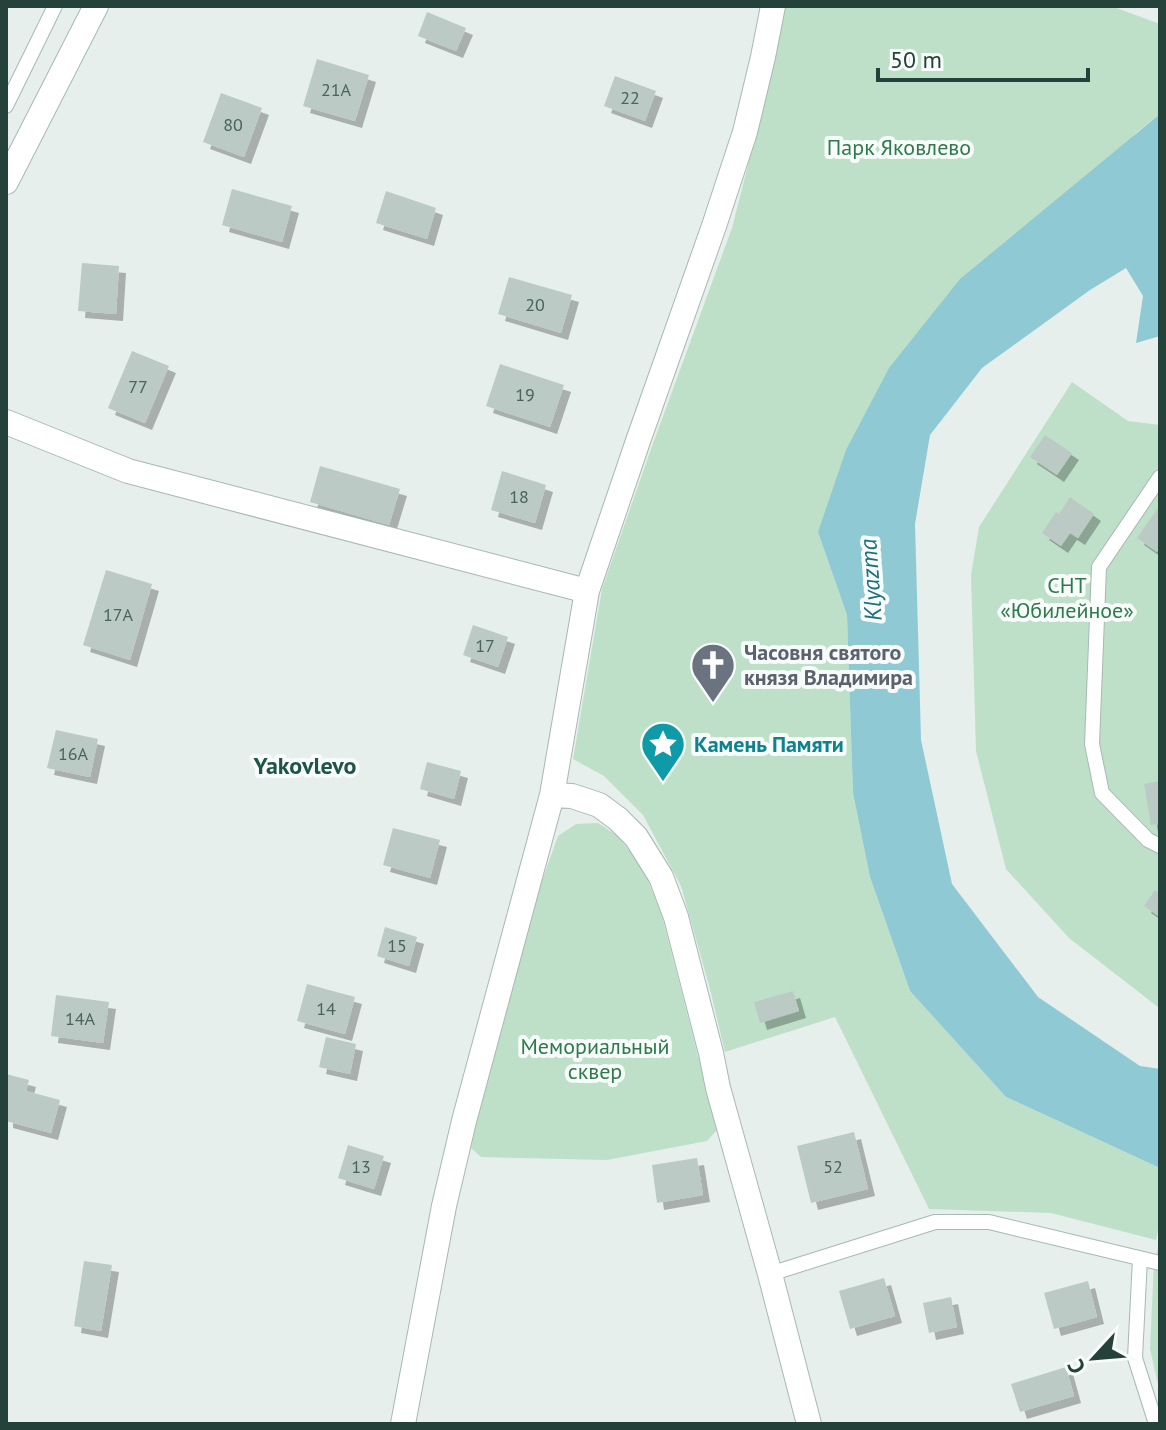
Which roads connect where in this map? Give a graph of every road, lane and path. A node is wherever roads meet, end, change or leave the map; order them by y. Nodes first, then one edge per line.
1 (55, 6) edge
2 (96, 6) edge
3 (773, 6) edge
4 (6, 106) edge
5 (6, 182) edge
6 (6, 422) edge
7 (1160, 477) edge
8 (587, 591) junction
9 (552, 795) junction
10 (1160, 846) edge
11 (1140, 1258) junction
12 (1160, 1263) edge
13 (770, 1274) junction
14 (403, 1424) edge
15 (809, 1424) edge
16 (1156, 1424) edge

1 - 4 lane
2 - 5 street
3 - 8 street
6 - 8 street
7 - 10 lane
8 - 9 street
9 - 13 street
9 - 14 street
11 - 12 lane
11 - 13 lane
11 - 16 lane
13 - 15 street

